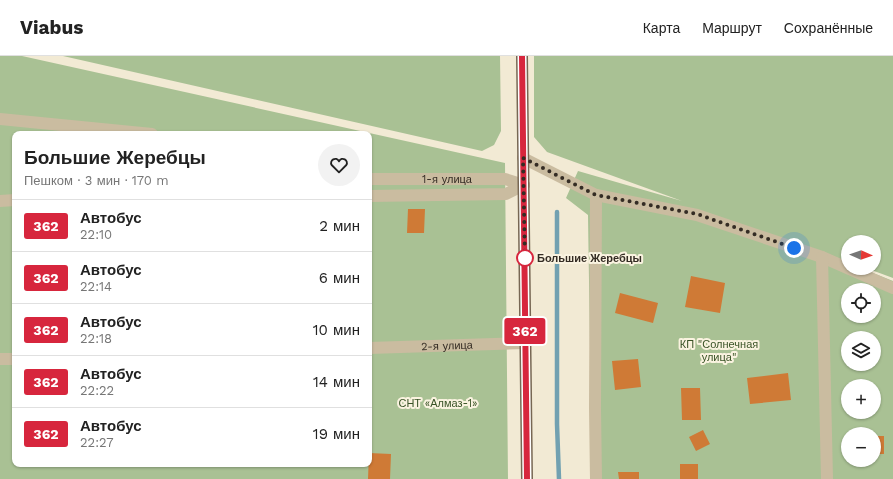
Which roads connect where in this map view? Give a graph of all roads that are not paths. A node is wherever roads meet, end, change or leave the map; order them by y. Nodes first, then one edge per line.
1 (522, 56) edge
2 (0, 119) edge
3 (122, 131) edge
4 (523, 158) junction
5 (372, 179) edge
6 (524, 185) junction
7 (596, 195) junction
8 (372, 196) edge
9 (12, 200) edge
10 (0, 201) edge
11 (822, 257) junction
12 (893, 288) edge
13 (525, 343) junction
14 (372, 348) edge
15 (0, 359) edge
16 (12, 359) edge
17 (527, 479) edge
18 (596, 479) edge
19 (827, 479) edge

1 - 4 main road
2 - 3 street
4 - 6 main road
4 - 7 street
5 - 6 street, 1-я улица
6 - 8 street
6 - 13 main road
7 - 11 street
7 - 18 street
9 - 10 street
11 - 12 street
11 - 19 street
13 - 14 street, 2-я улица
13 - 17 main road
15 - 16 street

